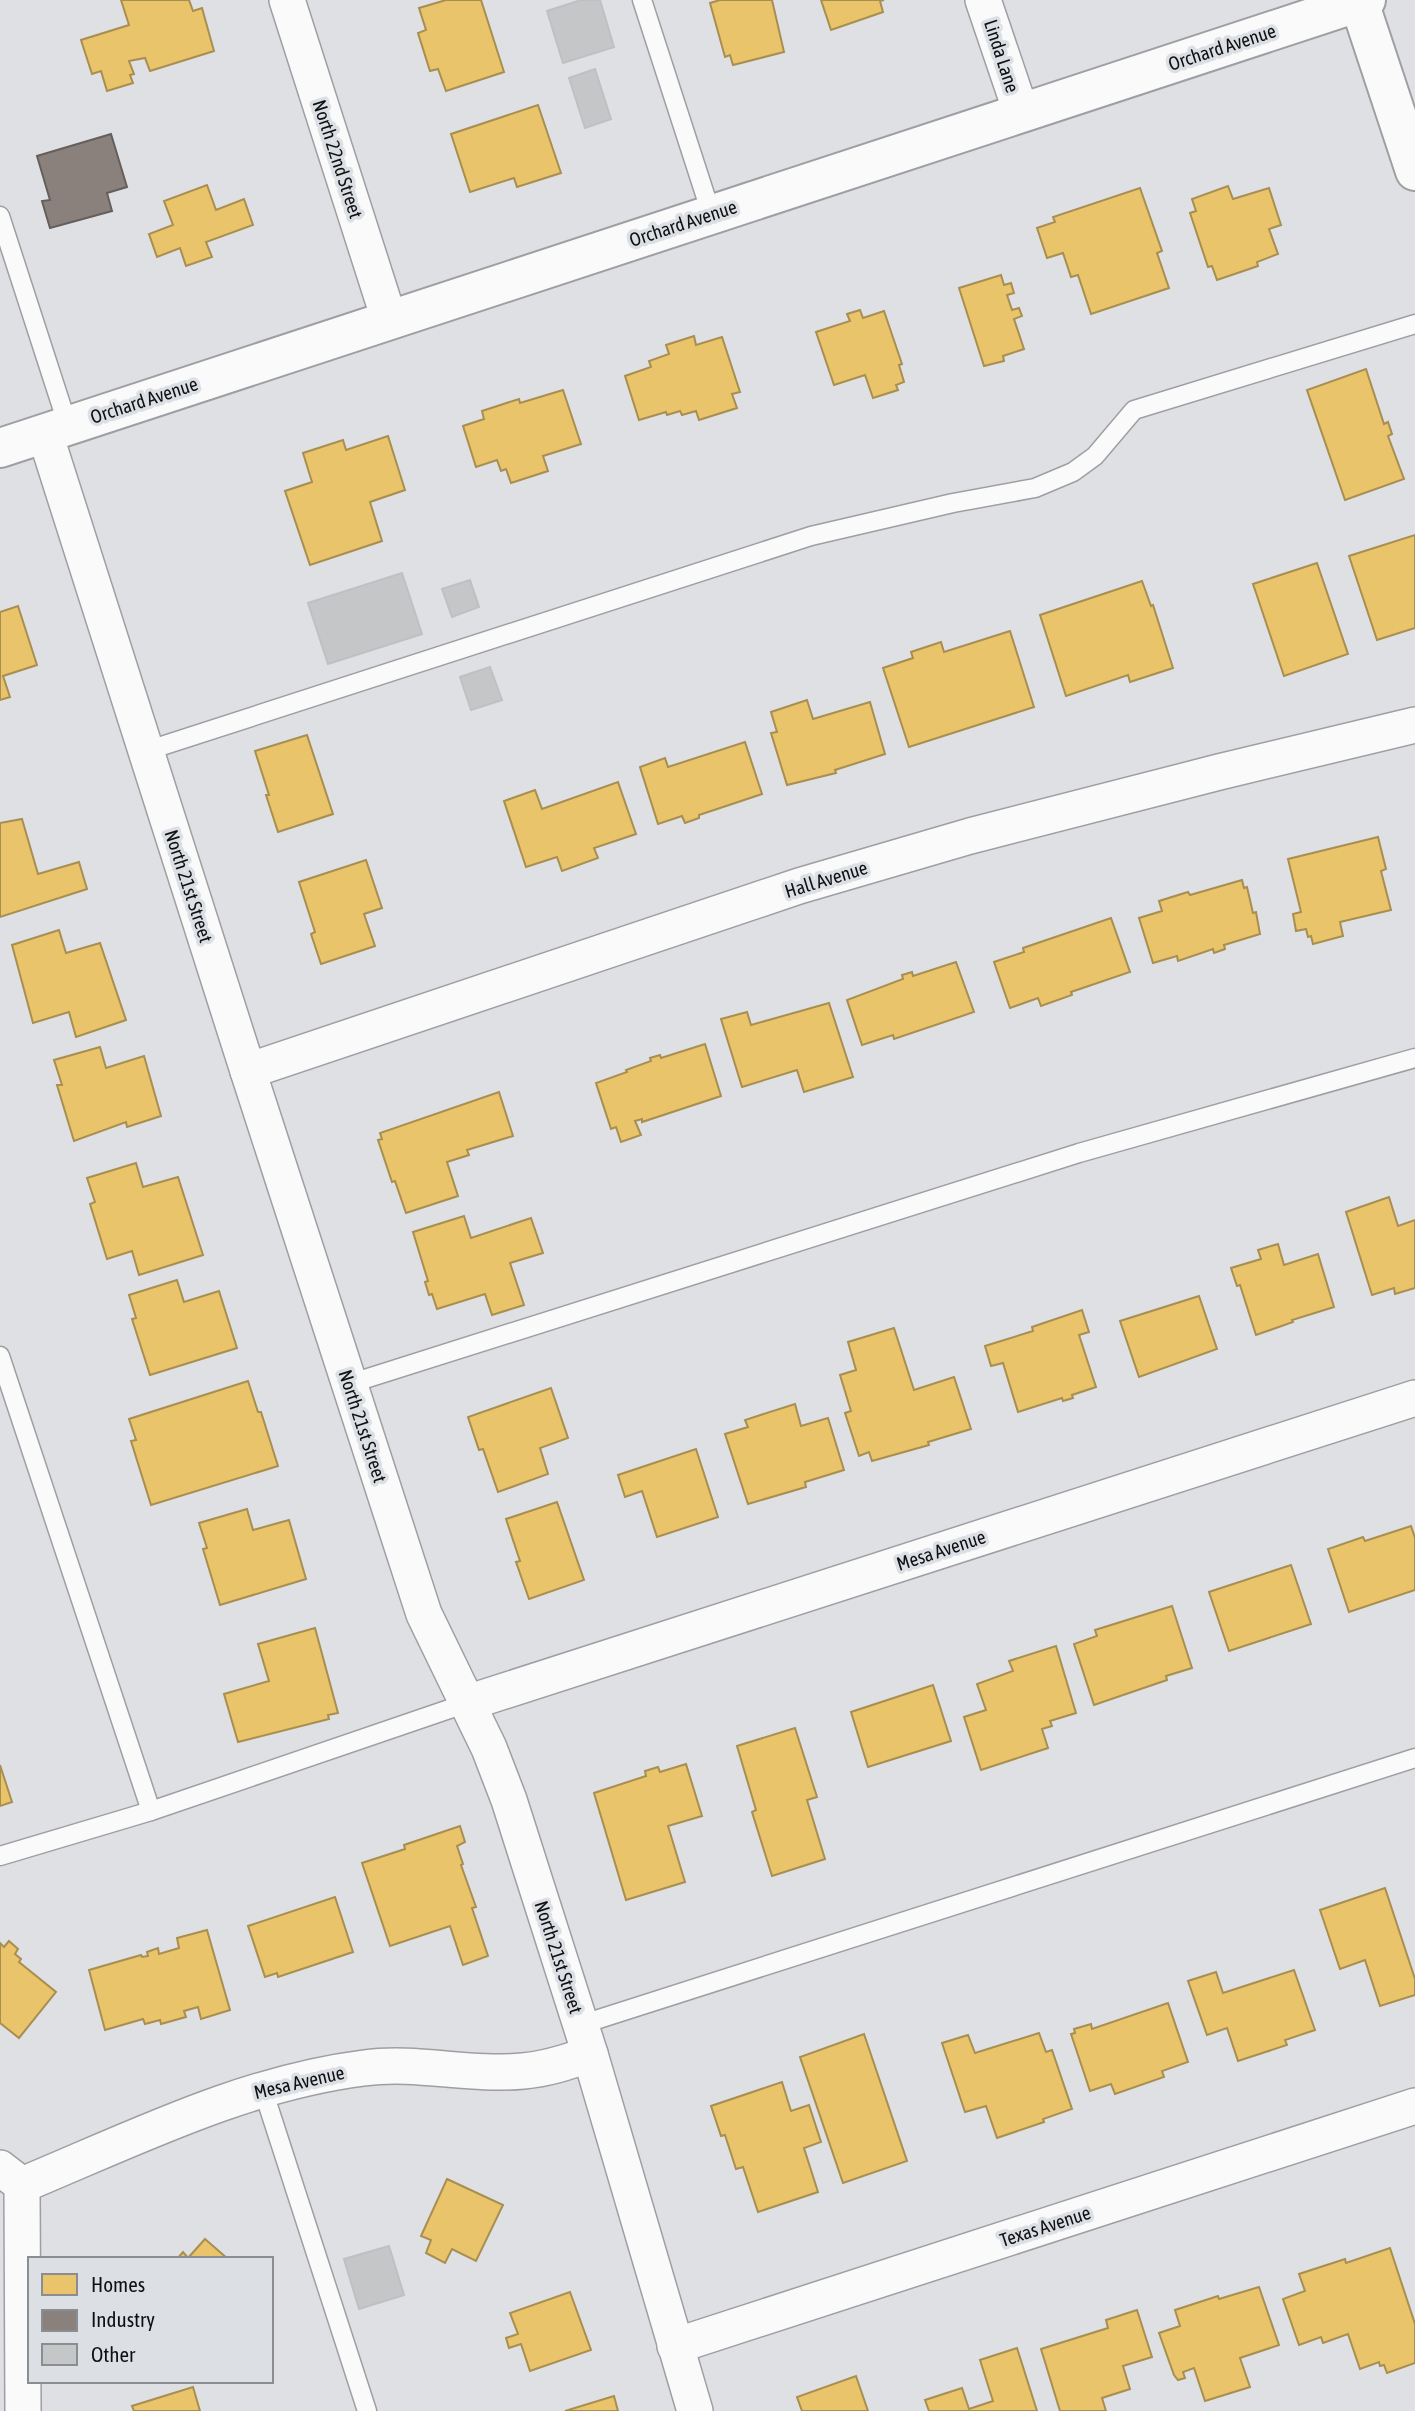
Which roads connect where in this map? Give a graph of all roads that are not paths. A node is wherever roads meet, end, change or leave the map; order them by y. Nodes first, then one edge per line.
1 (287, 0) edge
2 (642, 0) edge
3 (983, 0) edge
4 (1362, 1) edge
5 (1021, 112) junction
6 (1415, 171) edge
7 (711, 214) junction
8 (0, 216) edge
9 (389, 319) junction
10 (1415, 324) edge
11 (56, 430) junction
12 (0, 448) edge
13 (1415, 725) edge
14 (146, 751) junction
15 (1415, 1058) edge
16 (248, 1071) junction
17 (0, 1356) edge
18 (349, 1384) junction
19 (1415, 1398) edge
20 (467, 1703) junction
21 (1415, 1758) edge
22 (150, 1811) junction
23 (0, 1856) edge
24 (585, 2040) junction
25 (262, 2090) junction
26 (1415, 2106) edge
27 (11, 2176) edge
28 (675, 2346) junction
29 (23, 2411) edge
30 (367, 2411) edge
31 (695, 2411) edge

1 - 9 street, North 22nd Street
2 - 7 lane
3 - 5 street, Linda Lane
4 - 5 street, Orchard Avenue
4 - 6 street
5 - 7 street, Orchard Avenue
7 - 9 street, Orchard Avenue
8 - 11 lane
9 - 11 street, Orchard Avenue
10 - 14 lane
11 - 12 street, Orchard Avenue
11 - 14 street, North 21st Street
13 - 16 street, Hall Avenue
14 - 16 street, North 21st Street
15 - 18 lane
16 - 18 street, North 21st Street
17 - 22 lane
18 - 20 street, North 21st Street
19 - 20 street, Mesa Avenue
20 - 22 lane
20 - 24 street, North 21st Street
21 - 24 lane
22 - 23 lane
24 - 25 street, Mesa Avenue
24 - 28 street, North 21st Street
25 - 27 street, Mesa Avenue
25 - 30 lane
26 - 28 street, Texas Avenue
27 - 29 street
28 - 31 street, North 21st Street

